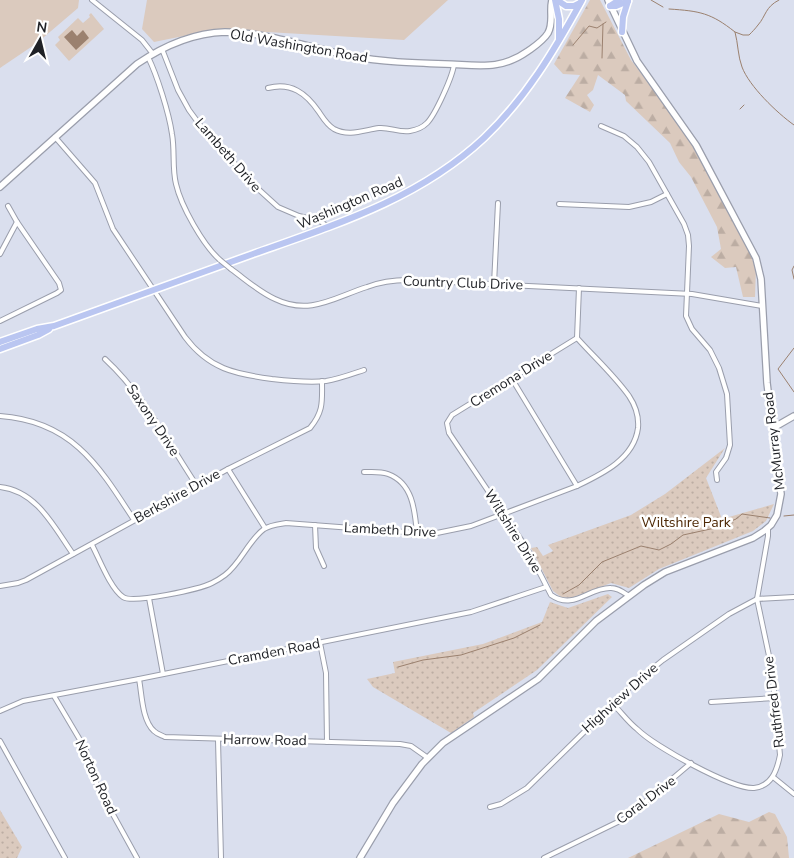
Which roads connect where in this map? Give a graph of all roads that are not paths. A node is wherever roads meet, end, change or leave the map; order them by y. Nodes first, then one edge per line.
1 (92, 0) edge
2 (555, 0) edge
3 (619, 0) edge
4 (581, 1) edge
5 (628, 1) edge
6 (609, 3) edge
7 (622, 32) junction
8 (558, 43) junction
9 (162, 48) junction
10 (150, 55) junction
11 (454, 64) junction
12 (268, 88) dead end
13 (601, 126) dead end
14 (55, 136) junction
15 (0, 186) edge
16 (667, 194) junction
17 (498, 203) dead end
18 (559, 204) dead end
19 (8, 206) dead end
20 (17, 222) junction
21 (328, 227) junction
22 (0, 254) edge
23 (494, 284) junction
24 (579, 288) junction
25 (153, 290) junction
26 (686, 293) junction
27 (762, 306) junction
28 (0, 321) edge
29 (54, 326) junction
30 (577, 338) junction
31 (0, 342) edge
32 (0, 349) edge
33 (105, 359) dead end
34 (364, 370) dead end
35 (512, 379) junction
36 (322, 381) junction
37 (0, 416) edge
38 (794, 416) edge
39 (447, 423) joint
40 (773, 428) junction
41 (228, 469) junction
42 (364, 472) dead end
43 (717, 480) dead end
44 (197, 486) junction
45 (577, 486) junction
46 (0, 487) edge
47 (504, 513) junction
48 (134, 520) junction
49 (315, 525) junction
50 (266, 528) junction
51 (768, 528) junction
52 (417, 534) junction
53 (92, 544) junction
54 (73, 554) junction
55 (324, 566) dead end
56 (0, 586) edge
57 (546, 587) junction
58 (629, 596) junction
59 (149, 598) junction
60 (794, 598) edge
61 (757, 599) junction
62 (320, 643) junction
63 (163, 674) junction
64 (139, 679) junction
65 (54, 696) junction
66 (775, 698) junction
67 (711, 702) dead end
68 (613, 704) junction
69 (0, 711) edge
70 (218, 740) junction
71 (0, 741) edge
72 (326, 742) junction
73 (428, 758) junction
74 (691, 763) junction
75 (774, 777) junction
76 (794, 794) edge
77 (490, 807) dead end
78 (65, 858) edge
79 (137, 858) edge
80 (221, 858) edge
81 (360, 858) edge
82 (544, 858) edge

1 - 10 street
2 - 4 main road
2 - 8 main road
2 - 11 main road, Old Washington Road
3 - 6 main road
4 - 8 main road, Washington Road
5 - 6 main road
5 - 7 main road
6 - 7 main road, McMurray Road
7 - 27 main road, McMurray Road
8 - 21 main road, Washington Road
9 - 10 main road, Old Washington Road
9 - 11 main road, Old Washington Road
9 - 21 street, Lambeth Drive
10 - 14 main road, Old Washington Road
10 - 23 street, Country Club Drive, bridge
11 - 12 street
13 - 16 street
14 - 15 main road, Old Washington Road
14 - 25 street
16 - 18 street
16 - 26 street
17 - 23 street
19 - 20 street
20 - 22 street
20 - 28 street
21 - 25 main road, Washington Road
23 - 24 street, Country Club Drive
24 - 26 street, Country Club Drive
24 - 30 street
25 - 29 main road, Washington Road
25 - 36 street
26 - 27 street, Country Club Drive
26 - 43 street
27 - 40 main road, McMurray Road
29 - 31 main road, Washington Road
29 - 32 main road, Washington Road
30 - 35 street, Cremona Drive
30 - 45 street, Lambeth Drive
33 - 44 street, Saxony Drive
34 - 36 street
35 - 39 street, Cremona Drive
35 - 45 street
36 - 41 street, Berkshire Drive
37 - 48 street
38 - 40 main road
39 - 47 street, Wiltshire Drive
40 - 51 main road, McMurray Road
41 - 44 street, Berkshire Drive
41 - 50 street
42 - 52 street
44 - 48 street, Berkshire Drive
45 - 47 street, Lambeth Drive
46 - 54 street
47 - 52 street, Lambeth Drive
47 - 57 street, Wiltshire Drive
48 - 53 street, Berkshire Drive
49 - 50 street, Lambeth Drive
49 - 52 street, Lambeth Drive
49 - 55 street
50 - 59 street
51 - 58 main road
51 - 61 street, Ruthfred Drive
53 - 54 street, Berkshire Drive
53 - 59 street
54 - 56 street, Berkshire Drive
57 - 58 street, Wiltshire Drive
57 - 62 street, Cramden Road
58 - 73 main road
59 - 63 street
60 - 61 street
61 - 66 street, Ruthfred Drive
61 - 68 street, Highview Drive
62 - 63 street, Cramden Road
62 - 72 street
63 - 64 street, Cramden Road
64 - 65 street, Cramden Road
64 - 70 street, Harrow Road
65 - 69 street, Cramden Road
65 - 79 street, Norton Road
66 - 67 street
66 - 75 street, Ruthfred Drive
68 - 74 street
68 - 77 street, Highview Drive
70 - 72 street, Harrow Road
70 - 80 street
71 - 78 street
72 - 73 street, Harrow Road
73 - 81 main road
74 - 75 street
74 - 82 street, Coral Drive
75 - 76 street

